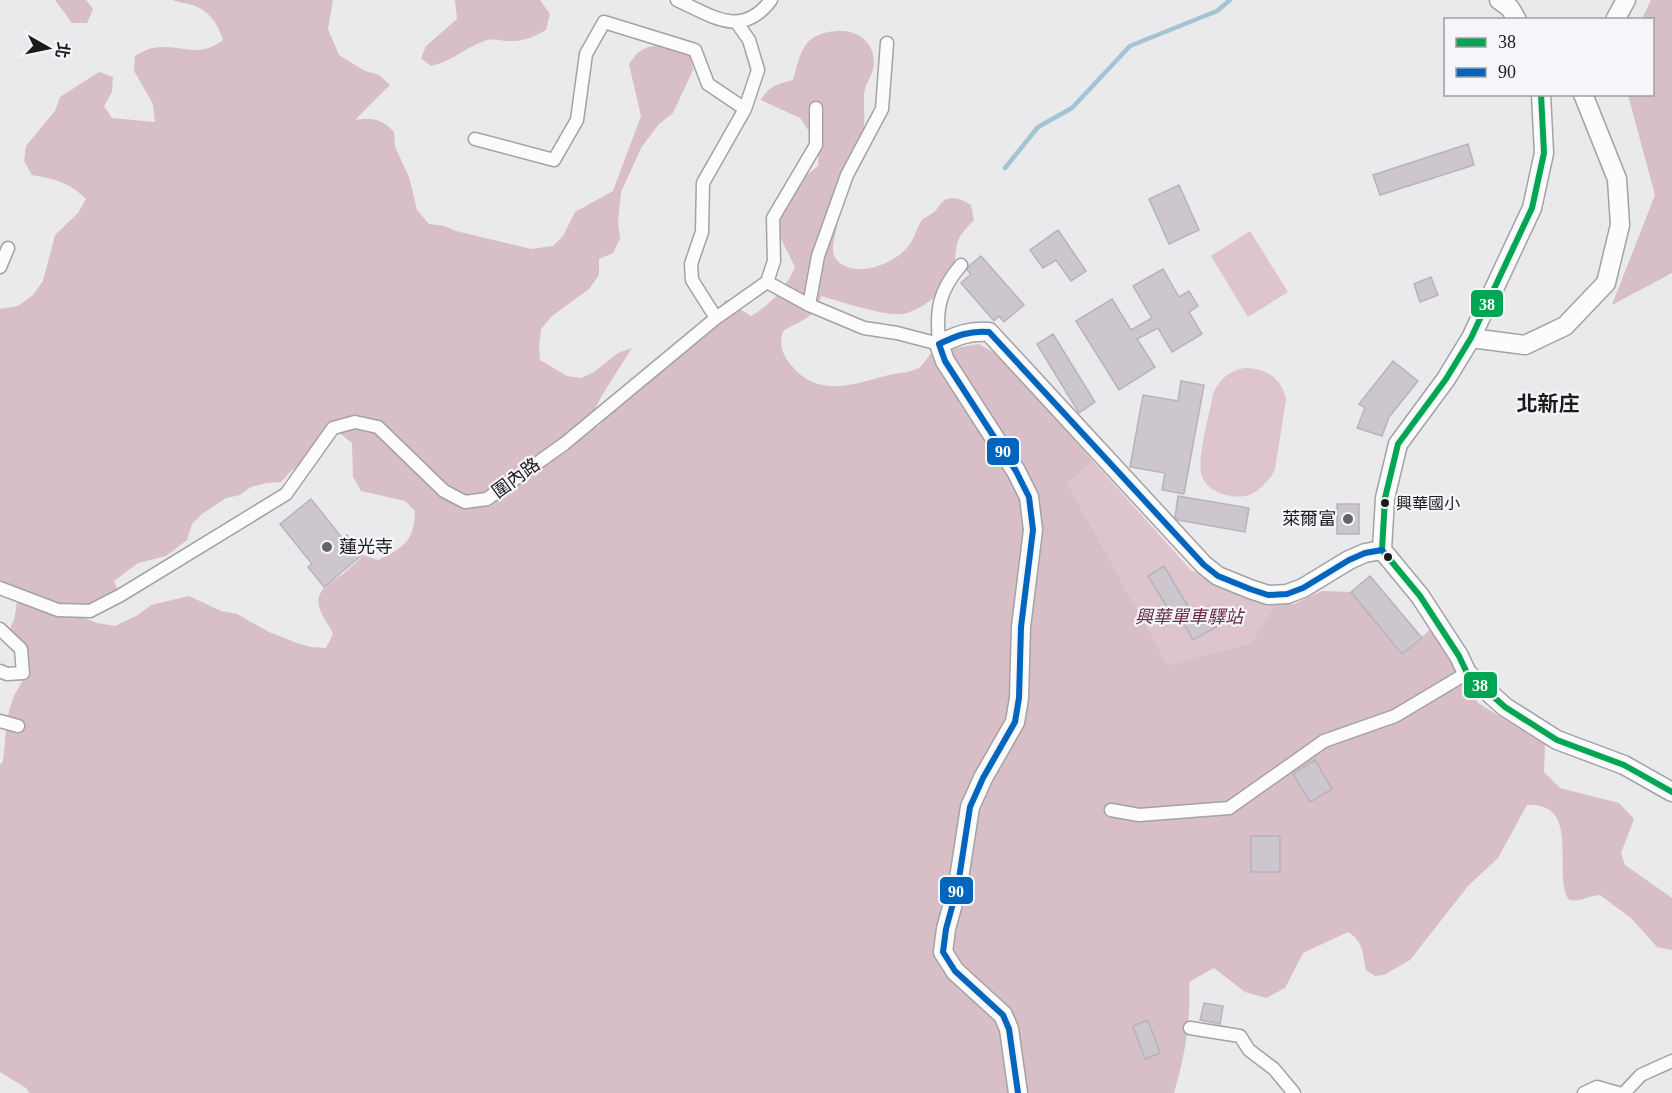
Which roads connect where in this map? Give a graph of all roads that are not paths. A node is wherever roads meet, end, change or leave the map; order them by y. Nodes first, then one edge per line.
1 (677, 0) edge
2 (771, 0) edge
3 (1499, 0) edge
4 (1626, 0) edge
5 (1516, 18) edge
6 (1616, 18) edge
7 (737, 23) junction
8 (887, 43) dead end
9 (1541, 96) edge
10 (1585, 96) edge
11 (816, 108) dead end
12 (745, 109) junction
13 (475, 139) dead end
14 (8, 248) dead end
15 (961, 265) dead end
16 (0, 267) edge
17 (767, 282) junction
18 (809, 305) junction
19 (716, 318) junction
20 (1471, 338) junction
21 (939, 344) junction
22 (1382, 550) junction
23 (0, 588) edge
24 (0, 629) edge
25 (0, 671) edge
26 (1467, 672) junction
27 (0, 721) edge
28 (18, 726) dead end
29 (1672, 792) edge
30 (1111, 810) dead end
31 (1190, 1028) dead end
32 (1672, 1061) edge
33 (1018, 1093) edge
34 (1294, 1093) edge
35 (1584, 1093) edge
36 (1618, 1093) edge
37 (1624, 1093) edge

1 - 7 street
2 - 7 street
3 - 5 main road
4 - 6 main road
7 - 12 street
8 - 18 street
9 - 20 main road
10 - 20 main road
11 - 17 street
12 - 13 street
12 - 19 street
14 - 16 street
15 - 21 street
17 - 18 street
17 - 19 street, 圍內路
18 - 21 street
19 - 23 street, 圍內路
20 - 22 main road
21 - 22 main road
21 - 33 main road
22 - 26 main road
24 - 25 street
26 - 29 main road
26 - 30 street
27 - 28 street
31 - 34 street
32 - 37 street
35 - 36 street

